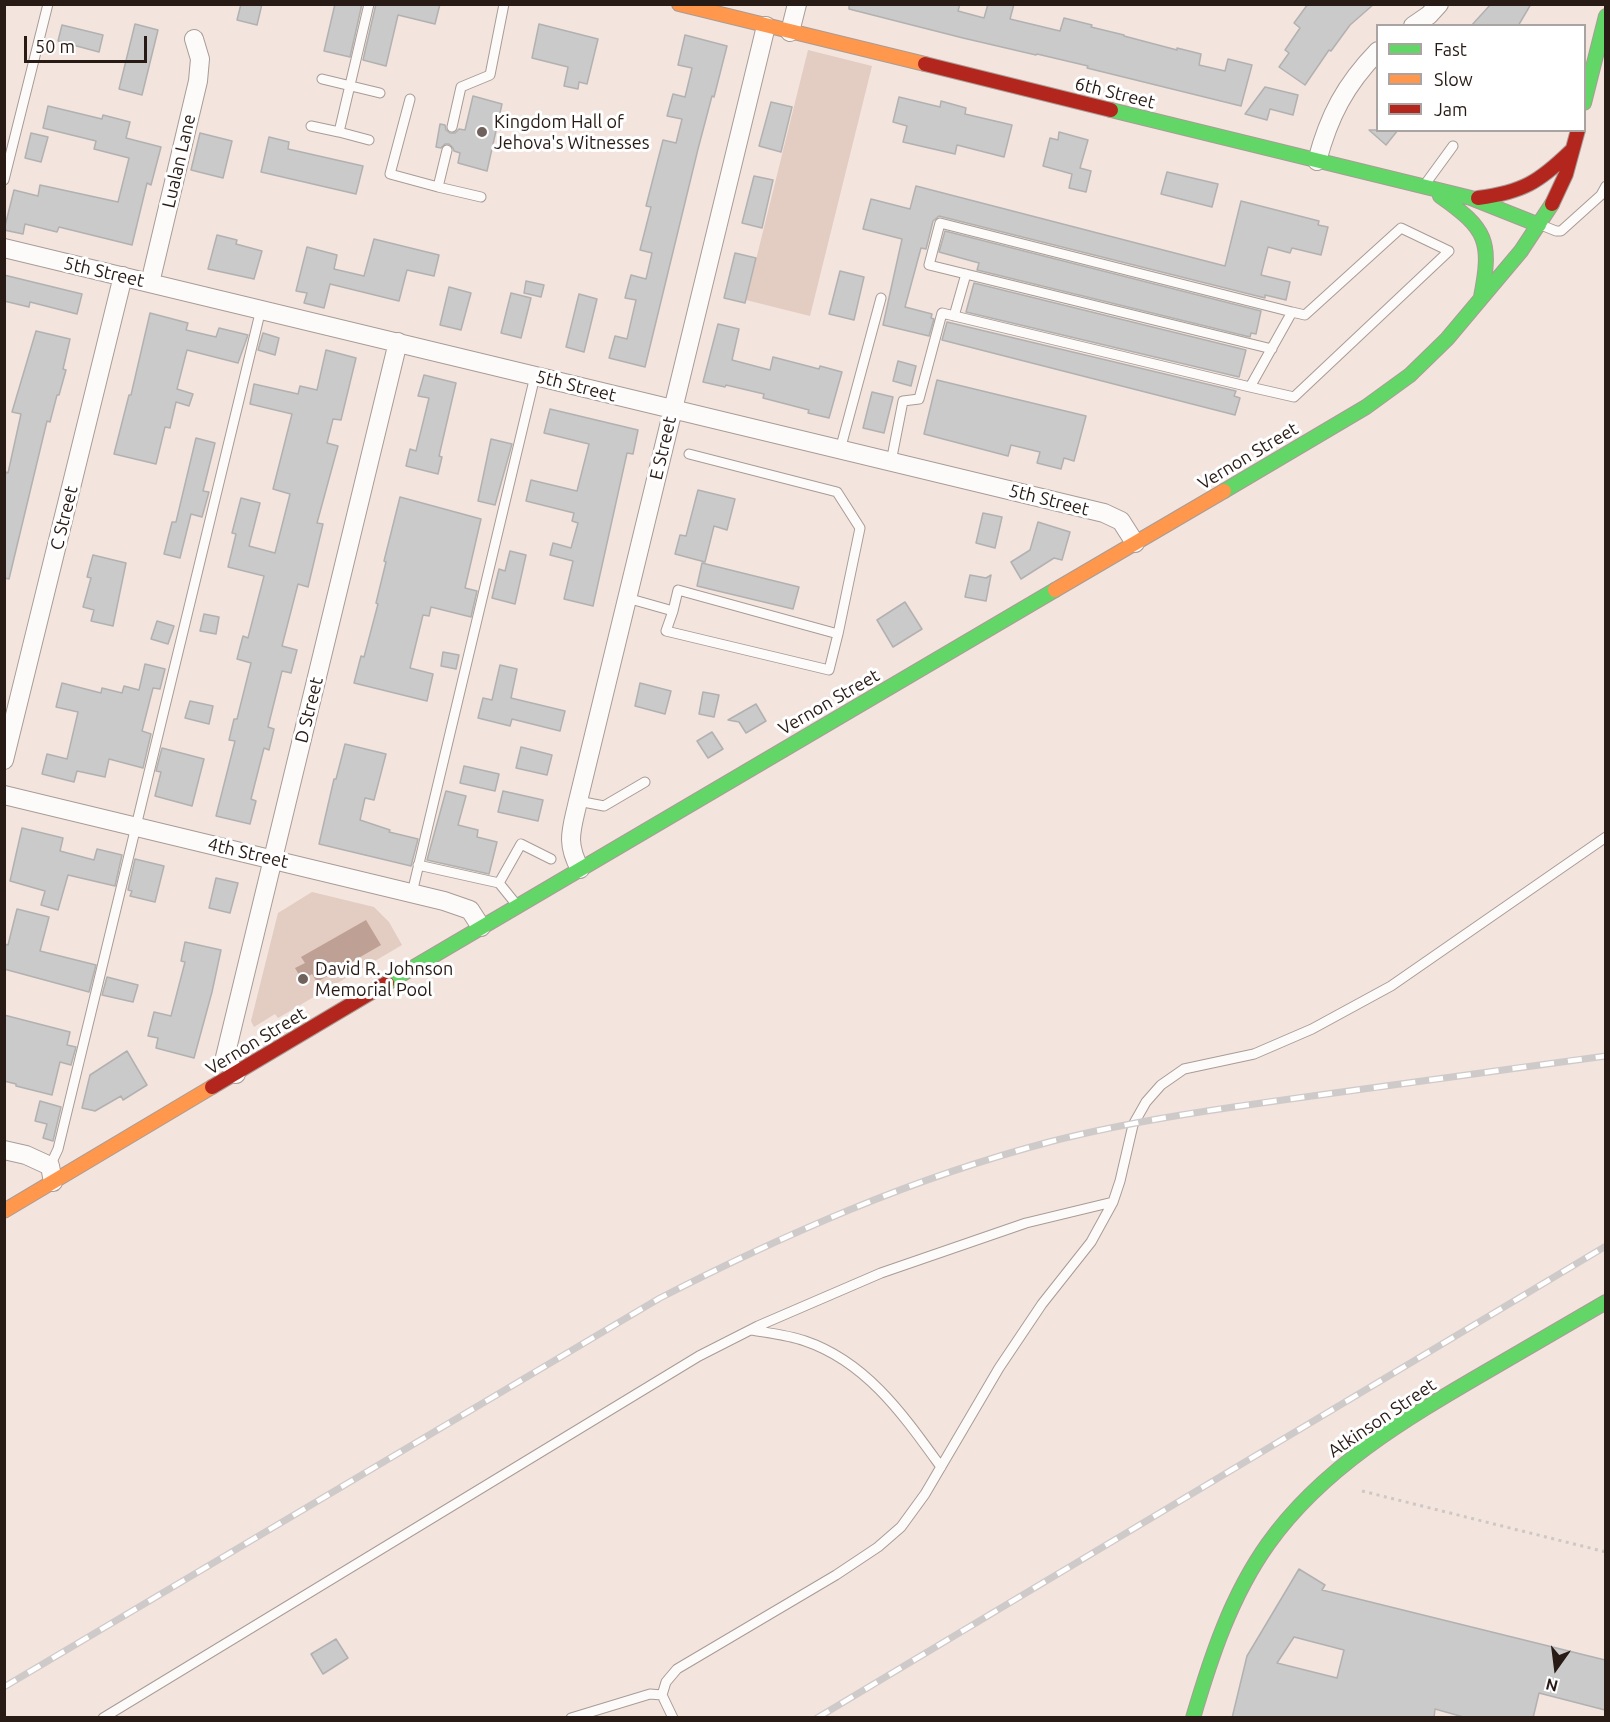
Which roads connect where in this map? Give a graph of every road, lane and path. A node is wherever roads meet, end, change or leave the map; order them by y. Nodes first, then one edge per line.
1 (48, 4) edge
2 (369, 4) edge
3 (504, 4) edge
4 (679, 4) edge
5 (797, 4) edge
6 (1439, 4) edge
7 (1605, 16) edge
8 (1416, 24) edge
9 (766, 26) junction
10 (790, 32) junction
11 (194, 39) dead end
12 (1376, 52) edge
13 (322, 79) dead end
14 (350, 86) junction
15 (380, 93) dead end
16 (1586, 95) edge
17 (410, 99) dead end
18 (311, 126) dead end
19 (452, 127) dead end
20 (339, 132) junction
21 (1577, 132) edge
22 (369, 140) dead end
23 (1453, 146) dead end
24 (1573, 149) junction
25 (447, 150) dead end
26 (1317, 161) junction
27 (4, 180) edge
28 (1605, 186) edge
29 (438, 187) junction
30 (1427, 188) junction
31 (481, 197) dead end
32 (1471, 198) junction
33 (1539, 225) junction
34 (4, 248) edge
35 (966, 274) junction
36 (123, 276) junction
37 (150, 282) junction
38 (881, 298) dead end
39 (1481, 299) junction
40 (261, 309) junction
41 (1292, 312) junction
42 (954, 316) junction
43 (398, 342) junction
44 (1272, 349) junction
45 (535, 376) junction
46 (1250, 387) junction
47 (672, 410) junction
48 (840, 450) junction
49 (689, 454) dead end
50 (891, 462) junction
51 (1135, 543) junction
52 (627, 598) junction
53 (673, 611) junction
54 (838, 634) junction
55 (4, 760) edge
56 (645, 782) dead end
57 (4, 795) edge
58 (578, 801) junction
59 (134, 827) junction
60 (1605, 837) edge
61 (273, 859) junction
62 (551, 859) dead end
63 (418, 866) junction
64 (580, 869) junction
65 (499, 883) junction
66 (412, 893) junction
67 (517, 906) junction
68 (481, 927) junction
69 (236, 1074) junction
70 (4, 1150) edge
71 (52, 1174) junction
72 (1113, 1202) junction
73 (4, 1211) edge
74 (1605, 1302) edge
75 (751, 1330) junction
76 (941, 1467) junction
77 (1362, 1491) dead end
78 (1605, 1552) edge
79 (662, 1695) junction
80 (103, 1718) edge
81 (571, 1718) edge
82 (672, 1718) edge
83 (1193, 1718) edge

1 - 27 lane
2 - 14 lane
3 - 19 lane
4 - 9 main road, 6th Street
5 - 10 street
6 - 8 street
7 - 16 main road
9 - 10 main road, 6th Street
9 - 47 street, E Street
10 - 26 main road, 6th Street
11 - 37 street, Lualan Lane
12 - 26 street
13 - 14 lane
14 - 15 lane
14 - 20 lane
17 - 29 lane
18 - 20 lane
20 - 22 lane
21 - 24 main road, Vernon Street
23 - 30 lane
24 - 32 main road
24 - 33 main road, Vernon Street
25 - 29 lane
26 - 30 main road, 6th Street
28 - 33 lane
29 - 31 lane
30 - 32 main road, 6th Street
30 - 39 main road
32 - 33 main road, 6th Street
33 - 39 main road, Vernon Street
34 - 36 street, 5th Street
35 - 41 lane
35 - 42 lane
35 - 44 lane
36 - 37 street, 5th Street
36 - 55 street, C Street
37 - 40 street, 5th Street
38 - 48 lane
39 - 51 main road, Vernon Street
40 - 43 street, 5th Street
40 - 59 lane
41 - 44 lane
41 - 46 lane
42 - 46 lane
42 - 50 lane
43 - 45 street, 5th Street
43 - 61 street, D Street
44 - 46 lane
45 - 47 street, 5th Street
45 - 63 lane
47 - 48 street, 5th Street
47 - 52 street, E Street
48 - 50 street, 5th Street
49 - 54 lane
50 - 51 street, 5th Street
51 - 64 main road, Vernon Street
52 - 53 lane
52 - 58 street, E Street
53 - 54 lane
53 - 54 lane
56 - 58 lane
57 - 59 street, 4th Street
58 - 64 street, E Street
59 - 61 street, 4th Street
59 - 71 lane
60 - 72 lane
61 - 66 street, 4th Street
61 - 69 street, D Street
62 - 65 lane
63 - 65 lane
63 - 66 lane
64 - 67 main road, Vernon Street
65 - 67 lane
66 - 68 street, 4th Street
67 - 68 main road, Vernon Street
68 - 69 main road, Vernon Street
69 - 71 main road, Vernon Street
70 - 71 street
71 - 73 main road, Vernon Street
72 - 75 lane
72 - 76 lane
74 - 83 main road, Atkinson Street
75 - 76 lane
75 - 80 lane
76 - 79 lane
77 - 78 path
79 - 81 lane
79 - 82 lane

